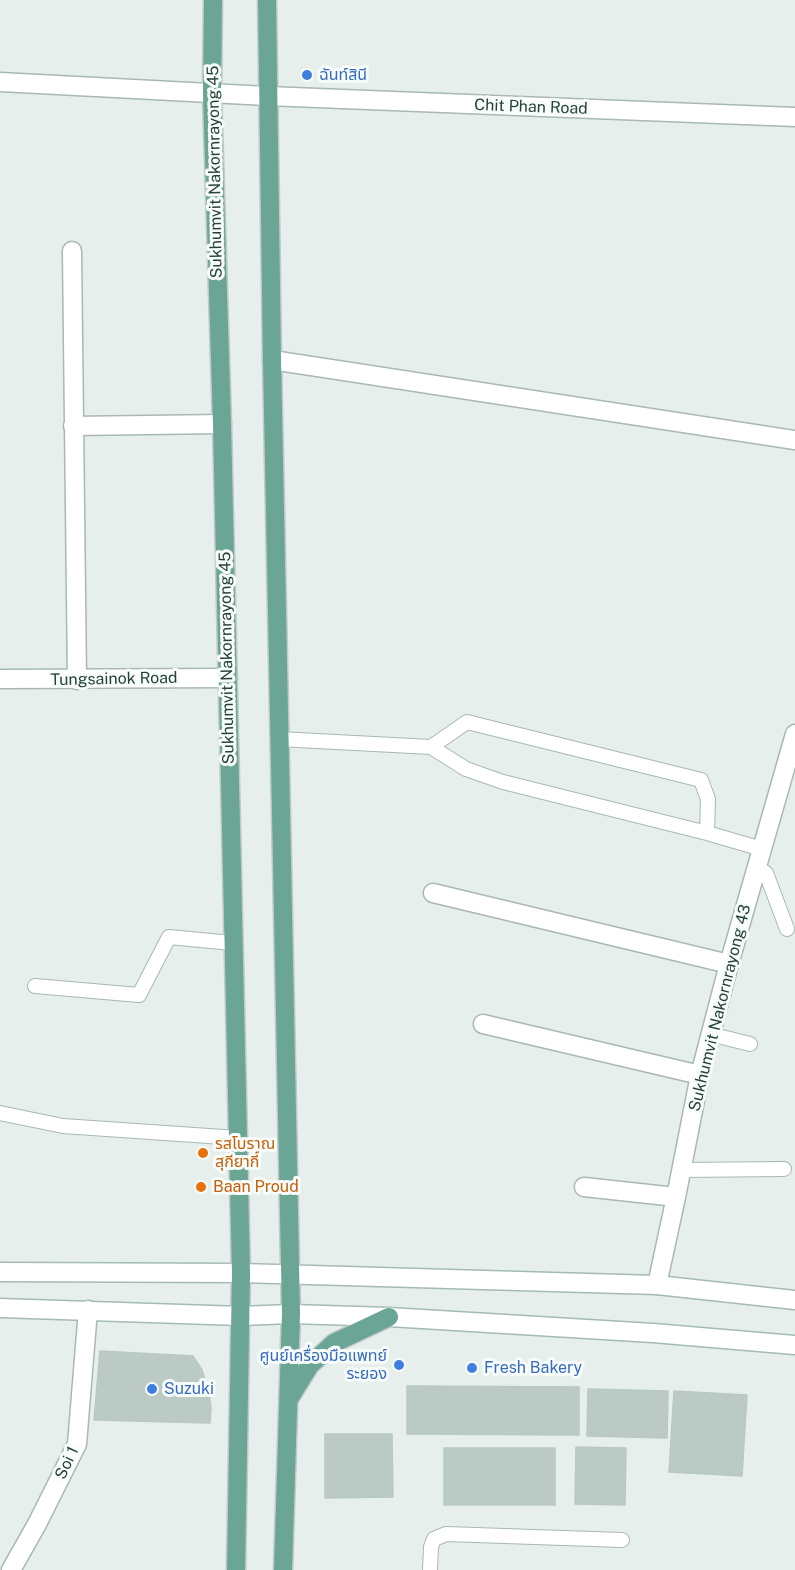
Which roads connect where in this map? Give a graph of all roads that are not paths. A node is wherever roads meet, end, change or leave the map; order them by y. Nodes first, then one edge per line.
1 (213, 0) edge
2 (267, 0) edge
3 (0, 82) edge
4 (212, 94) junction
5 (267, 96) junction
6 (795, 117) edge
7 (72, 251) dead end
8 (272, 360) junction
9 (222, 424) junction
10 (73, 426) junction
11 (795, 440) edge
12 (228, 678) junction
13 (0, 679) edge
14 (77, 680) junction
15 (795, 734) edge
16 (279, 739) junction
17 (431, 747) junction
18 (707, 832) junction
19 (762, 849) junction
20 (757, 868) junction
21 (433, 893) dead end
22 (788, 929) dead end
23 (232, 943) junction
24 (729, 964) junction
25 (35, 986) dead end
26 (483, 1024) dead end
27 (710, 1034) junction
28 (750, 1044) dead end
29 (700, 1075) junction
30 (0, 1113) edge
31 (238, 1138) junction
32 (784, 1169) dead end
33 (681, 1170) junction
34 (584, 1188) dead end
35 (676, 1197) junction
36 (0, 1272) edge
37 (241, 1273) junction
38 (290, 1274) junction
39 (657, 1285) junction
40 (795, 1300) edge
41 (0, 1308) edge
42 (88, 1310) junction
43 (291, 1314) junction
44 (241, 1316) junction
45 (389, 1317) junction
46 (795, 1345) edge
47 (288, 1401) junction
48 (622, 1540) dead end
49 (11, 1570) edge
50 (236, 1570) edge
51 (283, 1570) edge
52 (430, 1570) edge

1 - 4 main road, Sukhumvit Nakornrayong 45
2 - 5 main road
3 - 4 street, Chit Phan Road
4 - 5 street, Chit Phan Road
4 - 9 main road, Sukhumvit Nakornrayong 45
5 - 6 street, Chit Phan Road
5 - 8 main road
7 - 10 street
8 - 11 street
8 - 16 main road
9 - 10 street
9 - 12 main road, Sukhumvit Nakornrayong 45
10 - 14 street
12 - 14 street, Tungsainok Road
12 - 23 main road, Sukhumvit Nakornrayong 45
13 - 14 street, Tungsainok Road
15 - 19 street, Sukhumvit Nakornrayong 43
16 - 17 lane
16 - 38 main road
17 - 18 lane
17 - 18 lane
18 - 19 lane
19 - 20 street, Sukhumvit Nakornrayong 43
20 - 22 lane
20 - 24 street, Sukhumvit Nakornrayong 43
21 - 24 street
23 - 25 lane
23 - 31 main road, Sukhumvit Nakornrayong 45
24 - 27 street, Sukhumvit Nakornrayong 43
26 - 29 street
27 - 28 lane
27 - 29 street, Sukhumvit Nakornrayong 43
29 - 33 street, Sukhumvit Nakornrayong 43
30 - 31 lane
31 - 37 main road, Sukhumvit Nakornrayong 45
32 - 33 lane
33 - 35 street, Sukhumvit Nakornrayong 43
34 - 35 street
35 - 39 street, Sukhumvit Nakornrayong 43
36 - 37 street
37 - 38 street
37 - 44 main road, Sukhumvit Nakornrayong 45
38 - 39 street
38 - 43 main road
39 - 40 street
41 - 42 street
42 - 44 street
42 - 49 street, Soi 1
43 - 44 street
43 - 45 street
43 - 47 main road
44 - 50 main road, Sukhumvit Nakornrayong 45
45 - 46 street
45 - 47 main road
47 - 51 main road
48 - 52 lane

